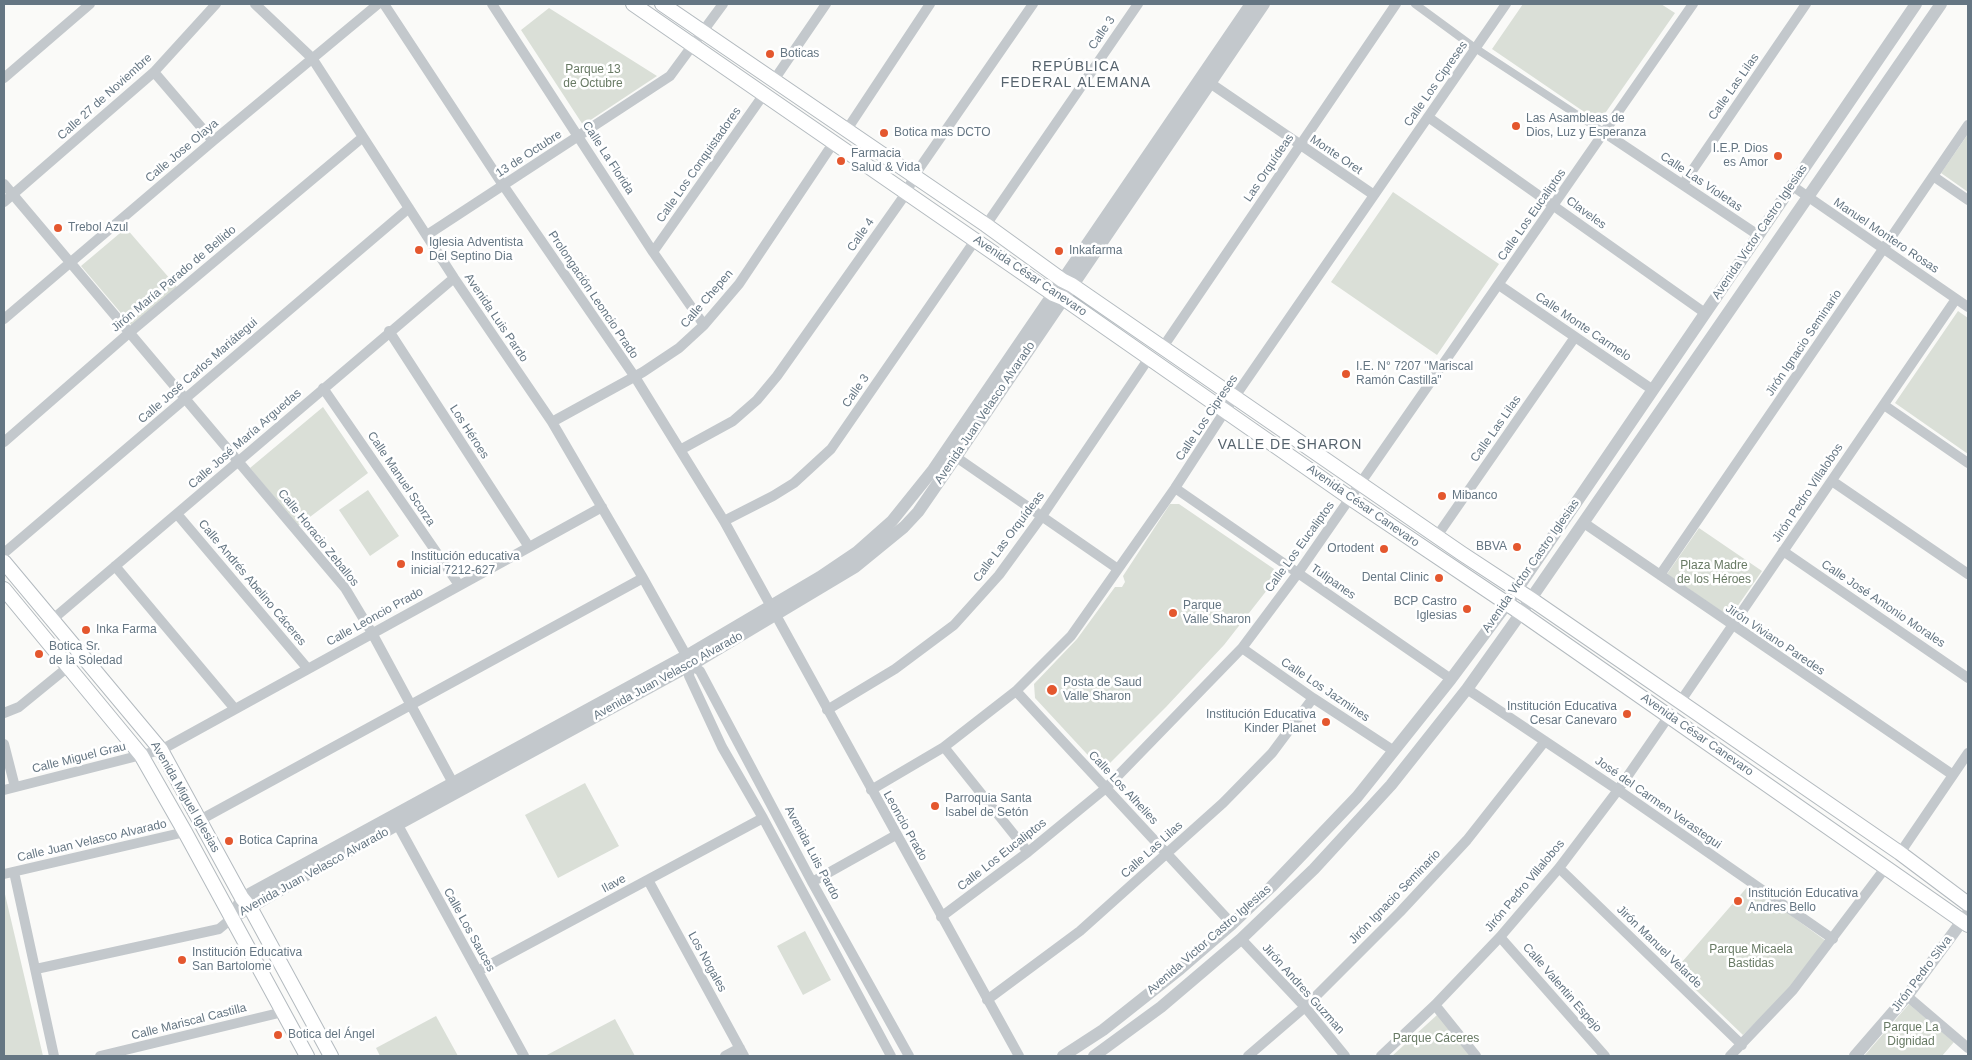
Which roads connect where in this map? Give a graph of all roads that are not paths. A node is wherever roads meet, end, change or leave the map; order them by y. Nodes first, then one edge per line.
1 (90, 4) edge
2 (216, 4) edge
3 (255, 4) edge
4 (378, 4) edge
5 (384, 4) edge
6 (492, 4) edge
7 (633, 4) edge
8 (662, 4) edge
9 (723, 4) edge
10 (826, 4) edge
11 (930, 4) edge
12 (1032, 4) edge
13 (1138, 4) edge
14 (1251, 4) edge
15 (1264, 4) edge
16 (1396, 4) edge
17 (1415, 4) edge
18 (1506, 4) edge
19 (1693, 4) edge
20 (1806, 4) edge
21 (1941, 4) edge
22 (1912, 5) edge
23 (703, 33) junction
24 (693, 45) junction
25 (1475, 48) junction
26 (312, 58) junction
27 (154, 72) junction
28 (4, 78) edge
29 (774, 80) junction
30 (1210, 83) junction
31 (764, 94) junction
32 (1428, 117) junction
33 (1968, 125) edge
34 (846, 131) junction
35 (1605, 133) junction
36 (578, 136) junction
37 (363, 137) junction
38 (213, 141) junction
39 (834, 142) junction
40 (1300, 145) junction
41 (914, 176) junction
42 (1933, 176) junction
43 (4, 184) edge
44 (1683, 184) junction
45 (503, 185) junction
46 (1791, 185) junction
47 (907, 192) junction
48 (13, 195) junction
49 (1374, 195) junction
50 (1807, 197) junction
51 (1968, 200) edge
52 (4, 202) edge
53 (1554, 205) junction
54 (409, 208) junction
55 (986, 225) junction
56 (427, 235) junction
57 (1758, 235) junction
58 (976, 239) junction
59 (1883, 249) junction
60 (653, 252) junction
61 (69, 262) junction
62 (454, 278) junction
63 (1067, 282) junction
64 (1499, 285) junction
65 (1058, 296) junction
66 (1956, 299) junction
67 (1968, 307) edge
68 (1705, 313) junction
69 (4, 319) edge
70 (704, 326) junction
71 (389, 331) junction
72 (129, 333) junction
73 (1575, 337) junction
74 (1162, 347) junction
75 (1149, 358) junction
76 (635, 377) junction
77 (323, 388) junction
78 (1653, 390) junction
79 (1235, 397) junction
80 (186, 399) junction
81 (1884, 405) junction
82 (1225, 411) junction
83 (552, 422) junction
84 (4, 442) edge
85 (680, 450) junction
86 (956, 456) junction
87 (238, 461) junction
88 (1968, 463) edge
89 (1832, 481) junction
90 (1361, 483) junction
91 (1175, 488) junction
92 (1350, 498) junction
93 (602, 506) junction
94 (177, 514) junction
95 (1042, 516) junction
96 (724, 522) junction
97 (1584, 523) junction
98 (1437, 536) junction
99 (529, 547) junction
100 (1783, 551) junction
101 (4, 553) edge
102 (4, 562) edge
103 (115, 566) junction
104 (1118, 568) junction
105 (1298, 573) junction
106 (1968, 574) edge
107 (1660, 575) junction
108 (643, 578) junction
109 (459, 585) junction
110 (4, 589) edge
111 (1516, 590) junction
112 (1531, 599) junction
113 (1507, 604) junction
114 (773, 611) junction
115 (1521, 613) junction
116 (53, 619) junction
117 (1732, 626) junction
118 (372, 633) junction
119 (1242, 648) junction
120 (688, 660) junction
121 (68, 667) junction
122 (308, 669) junction
123 (1968, 678) edge
124 (1451, 679) junction
125 (1467, 689) junction
126 (1016, 691) junction
127 (1313, 698) junction
128 (1680, 702) junction
129 (411, 705) junction
130 (235, 709) junction
131 (826, 710) junction
132 (4, 714) edge
133 (1669, 716) junction
134 (1545, 741) junction
135 (4, 744) edge
136 (944, 747) junction
137 (161, 750) junction
138 (1394, 751) junction
139 (1968, 753) edge
140 (141, 755) junction
141 (1953, 775) junction
142 (453, 783) junction
143 (14, 787) junction
144 (1106, 788) junction
145 (4, 790) edge
146 (871, 790) junction
147 (1618, 790) junction
148 (763, 818) junction
149 (200, 820) junction
150 (395, 820) junction
151 (185, 832) junction
152 (896, 835) junction
153 (1028, 852) junction
154 (1167, 853) junction
155 (1900, 853) junction
156 (1886, 867) junction
157 (1559, 868) junction
158 (14, 872) junction
159 (4, 874) edge
160 (648, 880) junction
161 (812, 882) junction
162 (247, 903) junction
163 (1968, 904) edge
164 (941, 917) junction
165 (232, 918) junction
166 (1966, 919) edge
167 (1232, 924) junction
168 (1500, 936) junction
169 (1241, 939) junction
170 (1833, 939) junction
171 (36, 969) junction
172 (478, 971) junction
173 (1907, 996) junction
174 (987, 1000) junction
175 (1435, 1005) junction
176 (1305, 1007) junction
177 (283, 1012) junction
178 (1742, 1045) junction
179 (1968, 1048) edge
180 (742, 1052) edge
181 (54, 1056) edge
182 (100, 1056) edge
183 (307, 1056) edge
184 (331, 1056) edge
185 (524, 1056) edge
186 (725, 1056) edge
187 (890, 1056) edge
188 (909, 1056) edge
189 (1019, 1056) edge
190 (1063, 1056) edge
191 (1094, 1056) edge
192 (1248, 1056) edge
193 (1345, 1056) edge
194 (1381, 1056) edge
195 (1476, 1056) edge
196 (1605, 1056) edge
197 (1730, 1056) edge
198 (1855, 1056) edge

1 - 28 street
2 - 27 street, Calle 27 de Noviembre
3 - 26 street, Avenida Luis Pardo
4 - 26 street, Calle Jose Olaya
5 - 45 street, Prolongación Leoncio Prado
6 - 36 street, Calle La Florida
7 - 24 main road, Avenida César Canevaro
8 - 23 main road, Avenida César Canevaro
9 - 23 street, 13 de Octubre
10 - 29 street
11 - 34 street
12 - 41 street, Calle 4
13 - 55 street, Calle 3
14 - 63 street, Avenida Juan Velasco Alvarado
15 - 30 street, Avenida Juan Velasco Alvarado
16 - 40 street, Las Orquídeas
17 - 25 street
18 - 25 street, Calle Los Cipreses
19 - 35 street, Calle Los Eucaliptos
20 - 44 street, Calle Las Lilas
21 - 50 street, Avenida Victor Castro Iglesias
22 - 46 street, Avenida Victor Castro Iglesias
23 - 24 street, 13 de Octubre
23 - 29 main road, Avenida César Canevaro
24 - 31 main road, Avenida César Canevaro
24 - 36 street, 13 de Octubre
25 - 32 street, Calle Los Cipreses
25 - 35 street
26 - 37 street, Avenida Luis Pardo
26 - 38 street, Calle Jose Olaya
27 - 38 street
27 - 48 street, Calle 27 de Noviembre
29 - 34 main road, Avenida César Canevaro
30 - 40 street, Monte Oret
30 - 63 street, Avenida Juan Velasco Alvarado
31 - 39 main road, Avenida César Canevaro
31 - 60 street, Calle Los Conquistadores
32 - 49 street, Calle Los Cipreses
32 - 53 street, Claveles
33 - 42 street, Jirón Ignacio Seminario
34 - 41 main road, Avenida César Canevaro
35 - 44 street, Calle Las Violetas
35 - 53 street, Calle Los Eucaliptos
36 - 45 street, 13 de Octubre
36 - 60 street, Calle La Florida
37 - 54 street, Avenida Luis Pardo
37 - 72 street, Jirón María Parado de Bellido
38 - 61 street, Calle Jose Olaya
39 - 47 main road, Avenida César Canevaro
39 - 70 street, Calle Chepen
40 - 49 street, Monte Oret
40 - 74 street, Las Orquídeas
41 - 47 street, Calle 4
41 - 55 main road, Avenida César Canevaro
42 - 51 street
42 - 59 street, Jirón Ignacio Seminario
43 - 48 street, Calle Horacio Zeballos
44 - 57 street, Calle Las Violetas
45 - 56 street, 13 de Octubre
45 - 76 street, Prolongación Leoncio Prado
46 - 50 street, Manuel Montero Rosas
46 - 57 street, Avenida Victor Castro Iglesias
47 - 58 main road, Avenida César Canevaro
47 - 85 street, Calle 4
48 - 52 street, Calle 27 de Noviembre
48 - 61 street, Calle Horacio Zeballos
49 - 79 street, Calle Los Cipreses
50 - 59 street, Manuel Montero Rosas
50 - 97 street, Avenida Victor Castro Iglesias
53 - 64 street, Calle Los Eucaliptos
53 - 68 street, Claveles
54 - 56 street, Avenida Luis Pardo
54 - 80 street, Calle José Carlos Mariátegui
55 - 63 main road, Avenida César Canevaro
56 - 62 street, Avenida Luis Pardo
57 - 68 street, Avenida Victor Castro Iglesias
58 - 65 main road, Avenida César Canevaro
58 - 96 street, Calle 3
59 - 66 street, Manuel Montero Rosas
59 - 107 street, Jirón Ignacio Seminario
60 - 70 street, Calle La Florida
61 - 69 street, Calle Jose Olaya
61 - 72 street, Calle Horacio Zeballos
62 - 71 street, Calle José María Arguedas
62 - 83 street, Avenida Luis Pardo
63 - 65 street, Avenida Juan Velasco Alvarado
63 - 74 main road, Avenida César Canevaro
64 - 73 street, Calle Monte Carmelo
64 - 90 street, Calle Los Eucaliptos
65 - 75 main road, Avenida César Canevaro
65 - 86 street, Avenida Juan Velasco Alvarado
65 - 114 street, Avenida Juan Velasco Alvarado
66 - 67 street, Manuel Montero Rosas
66 - 81 street, Jirón Pedro Villalobos
68 - 78 street, Avenida Victor Castro Iglesias
70 - 76 street, Calle Chepen
71 - 77 street, Calle José María Arguedas
71 - 99 street, Los Héroes
72 - 80 street, Calle Horacio Zeballos
72 - 84 street, Jirón María Parado de Bellido
73 - 78 street, Calle Monte Carmelo
73 - 98 street, Calle Las Lilas
74 - 79 main road, Avenida César Canevaro
75 - 82 main road, Avenida César Canevaro
75 - 95 street, Calle Las Orquídeas
76 - 83 street, Calle Chepen
76 - 85 street, Prolongación Leoncio Prado
77 - 87 street, Calle José María Arguedas
77 - 109 street, Calle Manuel Scorza
78 - 111 street, Avenida Victor Castro Iglesias
79 - 82 street, Calle Los Cipreses
79 - 90 main road, Avenida César Canevaro
80 - 87 street, Calle Horacio Zeballos
80 - 101 street, Calle José Carlos Mariátegui
81 - 88 street
81 - 89 street, Jirón Pedro Villalobos
82 - 91 street, Calle Los Cipreses
82 - 92 main road, Avenida César Canevaro
83 - 93 street, Avenida Luis Pardo
85 - 96 street, Prolongación Leoncio Prado
86 - 95 street
86 - 114 street, Avenida Juan Velasco Alvarado
87 - 94 street, Calle José María Arguedas
87 - 118 street, Calle Horacio Zeballos
89 - 100 street, Jirón Pedro Villalobos
89 - 106 street
90 - 92 street, Calle Los Eucaliptos
90 - 98 main road, Avenida César Canevaro
91 - 104 street, Calle Los Cipreses
91 - 105 street, Tulipanes
92 - 105 street, Calle Los Eucaliptos
92 - 113 main road, Avenida César Canevaro
93 - 99 street, Calle Leoncio Prado
93 - 108 street, Avenida Luis Pardo
94 - 103 street, Calle José María Arguedas
94 - 122 street, Calle Andrés Abelino Cáceres
95 - 104 street
95 - 131 street, Calle Las Orquídeas
96 - 114 street, Prolongación Leoncio Prado
97 - 107 street, Jirón Viviano Paredes
97 - 112 street, Avenida Victor Castro Iglesias
98 - 111 main road, Avenida César Canevaro
99 - 109 street, Calle Leoncio Prado
100 - 117 street, Jirón Pedro Villalobos
100 - 123 street, Calle José Antonio Morales
102 - 116 main road, Avenida Miguel Iglesias
103 - 116 street, Calle José María Arguedas
103 - 130 street
104 - 126 street, Calle Los Cipreses
105 - 119 street, Calle Los Eucaliptos
105 - 124 street, Tulipanes
107 - 117 street, Jirón Viviano Paredes
108 - 120 street, Avenida Luis Pardo
108 - 129 street
109 - 118 street, Calle Leoncio Prado
110 - 121 main road, Avenida Miguel Iglesias
111 - 112 main road, Avenida César Canevaro
111 - 113 street, Avenida Victor Castro Iglesias
112 - 115 street, Avenida Victor Castro Iglesias
112 - 128 main road, Avenida César Canevaro
113 - 115 main road, Avenida César Canevaro
113 - 124 street, Avenida Victor Castro Iglesias
114 - 120 street, Avenida Juan Velasco Alvarado
114 - 131 street, Leoncio Prado
115 - 125 street, Avenida Victor Castro Iglesias
115 - 133 main road, Avenida César Canevaro
116 - 137 main road, Avenida Miguel Iglesias
117 - 128 street, Jirón Pedro Villalobos
117 - 141 street, Jirón Viviano Paredes
118 - 122 street, Calle Leoncio Prado
118 - 129 street, Calle Horacio Zeballos
119 - 127 street, Calle Los Jazmines
119 - 144 street, Calle Los Eucaliptos
120 - 142 street, Avenida Juan Velasco Alvarado
120 - 148 street, Avenida Luis Pardo
120 - 150 street, Avenida Juan Velasco Alvarado
120 - 161 street, Avenida Luis Pardo
121 - 132 street
121 - 140 main road, Avenida Miguel Iglesias
122 - 130 street, Calle Leoncio Prado
124 - 138 street, Avenida Victor Castro Iglesias
125 - 134 street, José del Carmen Verastegui
125 - 169 street, Avenida Victor Castro Iglesias
126 - 136 street, Calle Los Cipreses
126 - 144 street, Calle Los Alhelies
127 - 138 street, Calle Los Jazmines
127 - 154 street, Calle Las Lilas
128 - 155 main road, Avenida César Canevaro
129 - 142 street, Calle Horacio Zeballos
129 - 149 street
130 - 137 street, Calle Leoncio Prado
131 - 146 street, Leoncio Prado
133 - 147 street, Jirón Pedro Villalobos
133 - 156 main road, Avenida César Canevaro
134 - 147 street, José del Carmen Verastegui
134 - 176 street, Jirón Ignacio Seminario
135 - 143 street
136 - 146 street, Calle Los Cipreses
136 - 153 street
137 - 140 street, Calle Miguel Grau
137 - 149 main road, Avenida Miguel Iglesias
138 - 167 street, Avenida Victor Castro Iglesias
139 - 141 street
140 - 143 street, Calle Miguel Grau
140 - 151 main road, Avenida Miguel Iglesias
141 - 155 street
142 - 150 street, Avenida Juan Velasco Alvarado
143 - 145 street, Calle Miguel Grau
144 - 153 street, Calle Los Eucaliptos
144 - 154 street, Calle Los Alhelies
146 - 152 street, Leoncio Prado
147 - 157 street, Jirón Pedro Villalobos
147 - 170 street, José del Carmen Verastegui
148 - 160 street, Ilave
148 - 187 street, Avenida Luis Pardo
149 - 162 main road, Avenida Miguel Iglesias
150 - 162 street, Avenida Juan Velasco Alvarado
150 - 172 street, Calle Los Sauces
151 - 158 street, Calle Juan Velasco Alvarado
151 - 165 main road, Avenida Miguel Iglesias
152 - 161 street
152 - 164 street, Leoncio Prado
153 - 164 street, Calle Los Eucaliptos
154 - 167 street, Calle Los Alhelies
154 - 174 street, Calle Las Lilas
155 - 163 main road, Avenida César Canevaro
156 - 166 main road, Avenida César Canevaro
156 - 170 street
157 - 168 street, Jirón Pedro Villalobos
157 - 178 street, Jirón Manuel Velarde
158 - 159 street, Calle Juan Velasco Alvarado
158 - 171 street
160 - 172 street, Ilave
160 - 180 street, Los Nogales
161 - 188 street, Avenida Luis Pardo
162 - 165 street, Avenida Juan Velasco Alvarado
162 - 184 main road, Avenida Miguel Iglesias
164 - 174 street, Leoncio Prado
165 - 171 street
165 - 177 main road, Avenida Miguel Iglesias
166 - 173 street, Jirón Pedro Silva
167 - 190 street, Avenida Victor Castro Iglesias
168 - 175 street, Jirón Pedro Villalobos
168 - 196 street, Calle Valentin Espejo
169 - 176 street, Jirón Andres Guzman
169 - 191 street, Avenida Victor Castro Iglesias
170 - 178 street
171 - 181 street
172 - 185 street, Calle Los Sauces
173 - 179 street
173 - 198 street, Jirón Pedro Silva
174 - 189 street, Leoncio Prado
175 - 194 street, Jirón Pedro Villalobos
175 - 195 street
176 - 192 street, Jirón Ignacio Seminario
176 - 193 street, Jirón Andres Guzman
177 - 182 street, Calle Mariscal Castilla
177 - 183 main road, Avenida Miguel Iglesias
178 - 197 street
180 - 186 street

